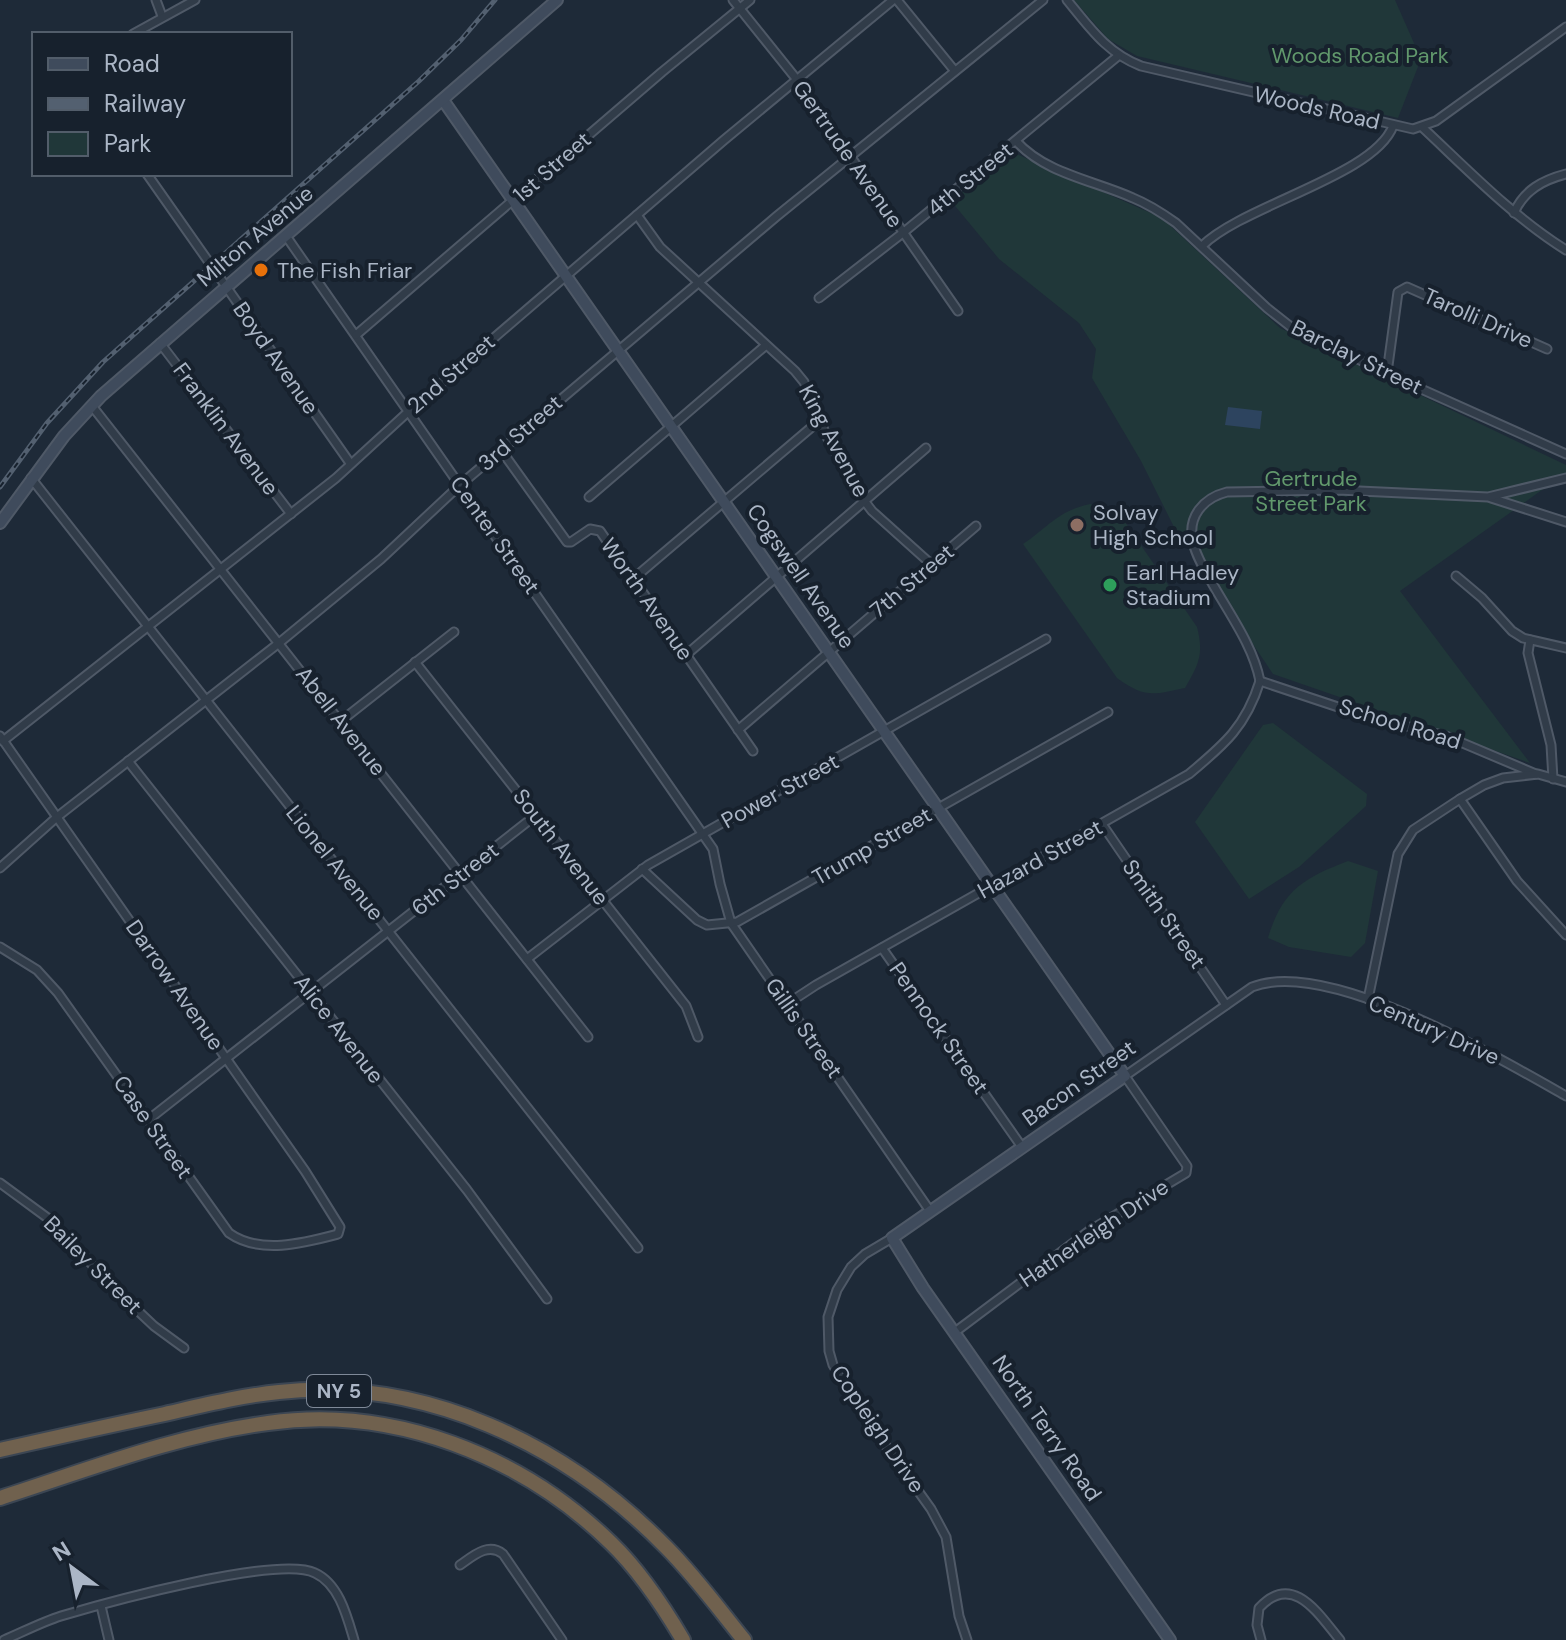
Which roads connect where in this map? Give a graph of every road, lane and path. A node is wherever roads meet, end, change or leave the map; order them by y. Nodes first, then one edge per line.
1 (156, 0) edge
2 (195, 0) edge
3 (557, 0) edge
4 (733, 0) edge
5 (750, 0) edge
6 (895, 0) edge
7 (1043, 0) edge
8 (1067, 0) edge
9 (739, 8) junction
10 (162, 16) junction
11 (1566, 27) edge
12 (136, 32) edge
13 (1118, 56) junction
14 (954, 70) junction
15 (798, 81) junction
16 (443, 100) junction
17 (1393, 126) junction
18 (1422, 127) junction
19 (1016, 141) junction
20 (851, 156) junction
21 (1566, 174) edge
22 (148, 176) edge
23 (514, 200) junction
24 (1514, 213) junction
25 (637, 215) junction
26 (904, 232) junction
27 (286, 236) junction
28 (1202, 246) junction
29 (1566, 250) edge
30 (567, 275) junction
31 (700, 282) junction
32 (227, 287) junction
33 (819, 298) dead end
34 (958, 311) dead end
35 (356, 335) junction
36 (160, 343) junction
37 (765, 346) junction
38 (1547, 349) dead end
39 (619, 350) junction
40 (1387, 373) junction
41 (92, 406) junction
42 (409, 411) junction
43 (820, 420) junction
44 (671, 425) junction
45 (926, 448) dead end
46 (501, 450) junction
47 (1566, 454) edge
48 (350, 463) junction
49 (31, 478) junction
50 (1566, 478) edge
51 (460, 485) junction
52 (589, 497) dead end
53 (1488, 497) junction
54 (864, 501) junction
55 (724, 502) junction
56 (291, 514) junction
57 (1566, 522) edge
58 (0, 523) edge
59 (976, 526) dead end
60 (931, 564) junction
61 (221, 569) junction
62 (1456, 576) dead end
63 (777, 577) junction
64 (633, 579) junction
65 (148, 626) junction
66 (454, 632) dead end
67 (1046, 639) dead end
68 (1530, 640) junction
69 (279, 643) junction
70 (1566, 648) edge
71 (829, 652) junction
72 (686, 655) junction
73 (415, 662) junction
74 (1260, 681) junction
75 (206, 700) junction
76 (1108, 712) dead end
77 (341, 721) junction
78 (738, 730) junction
79 (885, 732) junction
80 (2, 738) edge
81 (753, 751) dead end
82 (128, 761) junction
83 (1538, 774) junction
84 (1553, 779) junction
85 (1566, 782) edge
86 (1460, 799) junction
87 (938, 808) junction
88 (536, 815) junction
89 (57, 817) junction
90 (1102, 824) junction
91 (703, 834) junction
92 (0, 868) edge
93 (642, 869) junction
94 (461, 875) junction
95 (992, 885) junction
96 (602, 899) junction
97 (731, 923) junction
98 (389, 931) junction
99 (1566, 935) edge
100 (0, 947) edge
101 (882, 948) junction
102 (527, 959) junction
103 (1296, 982) joint
104 (311, 992) junction
105 (1368, 999) junction
106 (787, 1004) junction
107 (1226, 1005) junction
108 (588, 1037) dead end
109 (698, 1037) dead end
110 (227, 1058) junction
111 (1125, 1076) junction
112 (1566, 1096) edge
113 (148, 1120) junction
114 (1022, 1147) junction
115 (0, 1183) edge
116 (930, 1211) junction
117 (334, 1235) joint
118 (892, 1238) junction
119 (638, 1248) dead end
120 (547, 1299) dead end
121 (955, 1332) junction
122 (184, 1348) dead end
123 (0, 1450) edge
124 (0, 1498) edge
125 (460, 1565) dead end
126 (101, 1606) junction
127 (4, 1640) edge
128 (109, 1640) edge
129 (354, 1640) edge
130 (562, 1640) edge
131 (683, 1640) edge
132 (744, 1640) edge
133 (967, 1640) edge
134 (1170, 1640) edge
135 (1261, 1640) edge
136 (1340, 1640) edge

1 - 10 street
2 - 10 street
3 - 16 street, Milton Avenue
4 - 9 street, Gertrude Avenue
5 - 9 street, 1st Street
6 - 14 street
6 - 15 street, 2nd Street
7 - 14 street, 3rd Street
8 - 13 street, Woods Road
9 - 15 street, Gertrude Avenue
9 - 23 street, 1st Street
10 - 12 street
11 - 18 street
13 - 17 street, Woods Road
13 - 19 street, 4th Street
14 - 20 street, 3rd Street
15 - 20 street, Gertrude Avenue
15 - 25 street, 2nd Street
16 - 23 street, Cogswell Avenue
16 - 27 street, Milton Avenue
17 - 18 street, Woods Road
17 - 28 street
18 - 24 street
19 - 26 street, 4th Street
19 - 28 street, Barclay Street
20 - 26 street, Gertrude Avenue
20 - 31 street, 3rd Street
21 - 24 street
22 - 32 street, Boyd Avenue
23 - 30 street, Cogswell Avenue
23 - 35 street, 1st Street
24 - 29 street
25 - 30 street, 2nd Street
25 - 31 street, King Avenue
26 - 33 street, 4th Street
26 - 34 street, Gertrude Avenue
27 - 32 street, Milton Avenue
27 - 35 street, Center Street
28 - 40 street, Barclay Street
30 - 39 street, Cogswell Avenue
30 - 42 street, 2nd Street
31 - 37 street, King Avenue
31 - 39 street, 3rd Street
32 - 36 street, Milton Avenue
32 - 48 street, Boyd Avenue
35 - 42 street, Center Street
36 - 41 street, Milton Avenue
36 - 56 street, Franklin Avenue
37 - 43 street, King Avenue
37 - 44 street
38 - 40 street, Tarolli Drive
39 - 44 street, Cogswell Avenue
39 - 46 street, 3rd Street
40 - 47 street, Barclay Street
41 - 49 street, Milton Avenue
41 - 61 street, Abell Avenue
42 - 48 street, 2nd Street
42 - 51 street, Center Street
43 - 54 street, King Avenue
43 - 55 street
44 - 52 street
44 - 55 street, Cogswell Avenue
45 - 54 street
46 - 51 street, 3rd Street
46 - 64 street, Worth Avenue
48 - 56 street, 2nd Street
49 - 58 street, Milton Avenue
49 - 65 street, Lionel Avenue
50 - 53 street
51 - 69 street, 3rd Street
51 - 91 street, Center Street
53 - 57 street
53 - 74 street
54 - 60 street, King Avenue
54 - 63 street
55 - 63 street, Cogswell Avenue
55 - 64 street
56 - 61 street, 2nd Street
59 - 60 street, 7th Street
60 - 71 street, 7th Street
61 - 65 street, 2nd Street
61 - 69 street, Abell Avenue
62 - 68 street
63 - 71 street, Cogswell Avenue
63 - 72 street
64 - 72 street, Worth Avenue
65 - 75 street, Lionel Avenue
65 - 80 street, 2nd Street
66 - 73 street
67 - 79 street, Power Street
68 - 70 street
68 - 84 street
69 - 75 street, 3rd Street
69 - 77 street, Abell Avenue
71 - 78 street, 7th Street
71 - 79 street, Cogswell Avenue
72 - 78 street, Worth Avenue
73 - 77 street
73 - 88 street, South Avenue
74 - 83 street, School Road
74 - 90 street, Hazard Street
75 - 82 street, 3rd Street
75 - 98 street, Lionel Avenue
76 - 87 street, Trump Street
77 - 94 street, Abell Avenue
78 - 81 street, Worth Avenue
79 - 87 street, Cogswell Avenue
79 - 91 street, Power Street
80 - 89 street, Darrow Avenue
82 - 89 street, 3rd Street
82 - 104 street, Alice Avenue
83 - 84 street, School Road
83 - 86 street
84 - 85 street, School Road
86 - 99 street
86 - 105 street
87 - 95 street, Cogswell Avenue
87 - 97 street, Trump Street
88 - 94 street, 6th Street
88 - 96 street, South Avenue
89 - 92 street, 3rd Street
89 - 110 street, Darrow Avenue
90 - 95 street, Hazard Street
90 - 107 street, Smith Street
91 - 93 street, Power Street
91 - 97 street, Gillis Street
93 - 96 street, Power Street
93 - 97 street
94 - 98 street, 6th Street
94 - 102 street, Abell Avenue
95 - 101 street, Hazard Street
95 - 111 street, Cogswell Avenue
96 - 102 street, Power Street
96 - 109 street, South Avenue
97 - 106 street, Gillis Street
98 - 104 street, 6th Street
98 - 119 street, Lionel Avenue
100 - 113 street, Case Street
101 - 106 street, Hazard Street
101 - 114 street, Pennock Street
102 - 108 street, Abell Avenue
103 - 105 street, Century Drive
103 - 107 street, Bacon Street
104 - 110 street, 6th Street
104 - 120 street, Alice Avenue
105 - 112 street, Century Drive
106 - 116 street, Gillis Street
107 - 111 street, Bacon Street
110 - 113 street, 6th Street
110 - 117 street, Darrow Avenue
111 - 114 street, Bacon Street
111 - 121 street, Hatherleigh Drive
113 - 117 street, Case Street
114 - 116 street, Bacon Street
115 - 122 street, Bailey Street
116 - 118 street, Bacon Street
118 - 121 street, North Terry Road
118 - 133 street, Copleigh Drive
121 - 134 street, North Terry Road
123 - 132 highway, NY 5
124 - 131 highway, NY 5
125 - 130 street
126 - 127 street
126 - 128 street
126 - 129 street
135 - 136 street

